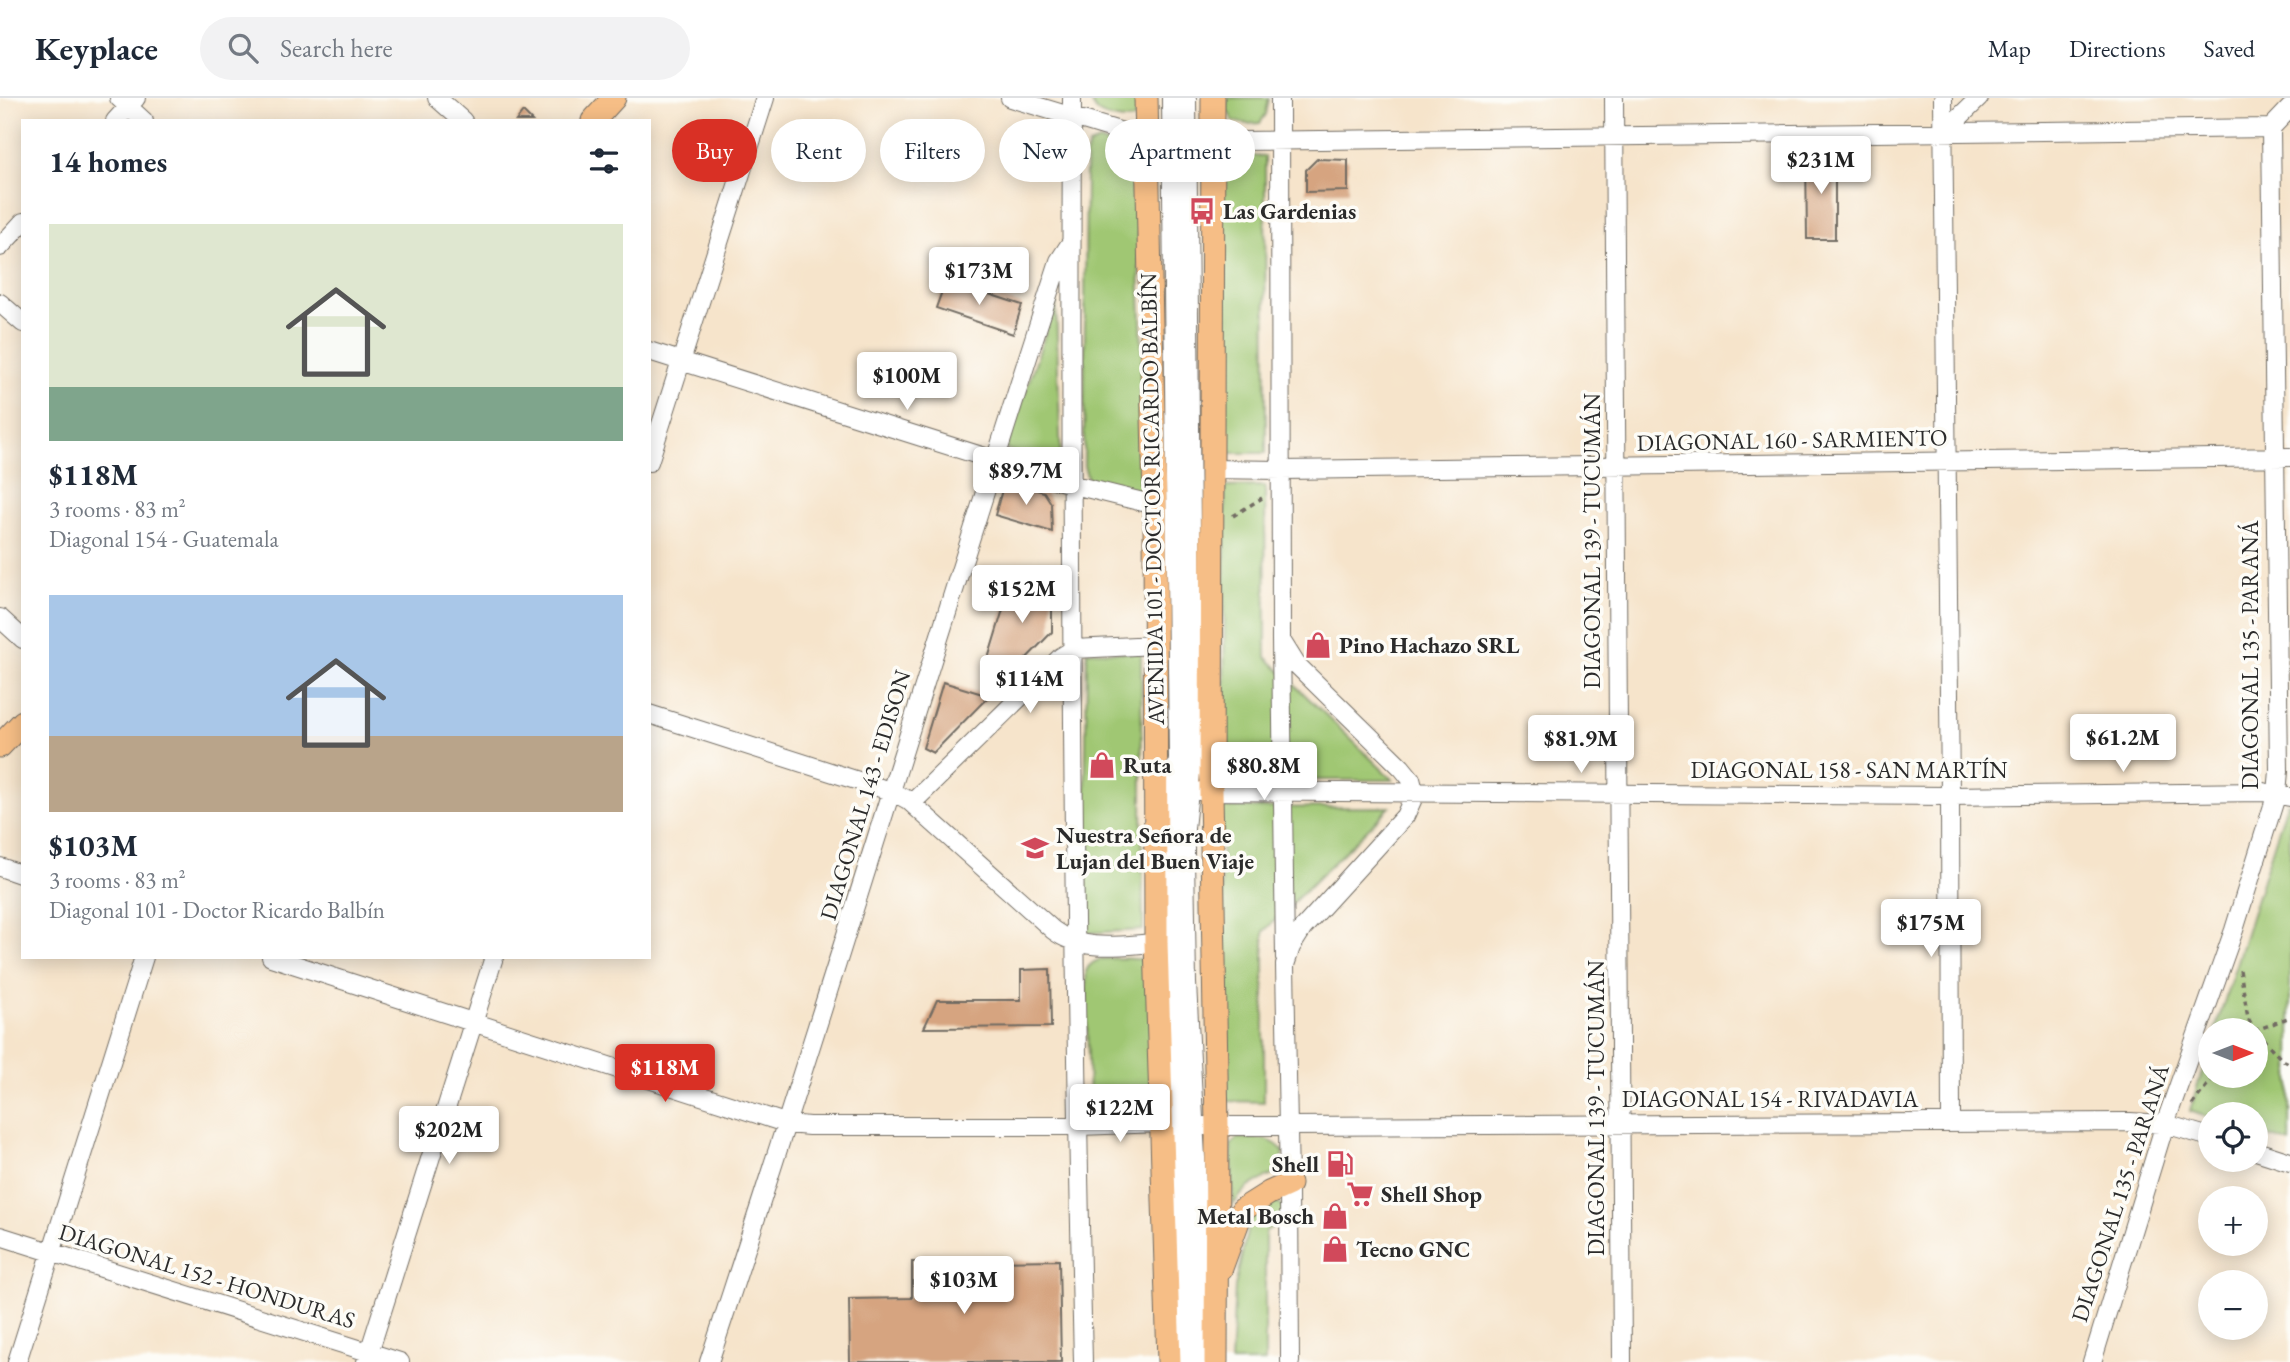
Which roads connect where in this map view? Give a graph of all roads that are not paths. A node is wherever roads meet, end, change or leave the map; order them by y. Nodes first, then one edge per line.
1 (437, 98) edge
2 (614, 98) edge
3 (765, 98) edge
4 (1010, 98) edge
5 (1072, 98) edge
6 (1146, 98) edge
7 (1171, 98) edge
8 (1187, 98) edge
9 (1213, 98) edge
10 (1280, 98) edge
11 (1614, 98) edge
12 (1942, 98) edge
13 (1979, 98) edge
14 (128, 101) edge
15 (2290, 108) edge
16 (1072, 118) junction
17 (116, 119) edge
18 (142, 119) edge
19 (461, 119) edge
20 (595, 119) edge
21 (1146, 119) edge
22 (1175, 119) edge
23 (1183, 119) edge
24 (1213, 119) edge
25 (1105, 127) edge
26 (2271, 128) junction
27 (1943, 133) junction
28 (1615, 137) junction
29 (1280, 140) junction
30 (1255, 141) edge
31 (1147, 182) edge
32 (1180, 182) edge
33 (1213, 182) edge
34 (21, 224) edge
35 (1070, 244) junction
36 (0, 247) edge
37 (0, 303) edge
38 (21, 321) edge
39 (651, 352) edge
40 (681, 361) junction
41 (651, 456) edge
42 (2282, 457) edge
43 (994, 460) junction
44 (1947, 463) junction
45 (1616, 466) junction
46 (1211, 468) junction
47 (1282, 478) junction
48 (1070, 484) junction
49 (1155, 505) junction
50 (0, 618) edge
51 (21, 637) edge
52 (1281, 640) junction
53 (1156, 645) junction
54 (1073, 649) junction
55 (651, 715) edge
56 (21, 724) edge
57 (0, 746) edge
58 (1183, 791) junction
59 (893, 792) junction
60 (1283, 792) junction
61 (1415, 794) junction
62 (1618, 794) junction
63 (2283, 795) edge
64 (1950, 796) junction
65 (912, 803) junction
66 (0, 867) edge
67 (21, 874) edge
68 (1075, 943) junction
69 (1156, 943) junction
70 (144, 959) edge
71 (277, 959) edge
72 (493, 959) edge
73 (1284, 965) junction
74 (474, 1021) junction
75 (1951, 1122) junction
76 (788, 1124) junction
77 (2165, 1124) junction
78 (1187, 1125) junction
79 (1621, 1125) junction
80 (1078, 1126) junction
81 (1288, 1126) junction
82 (2198, 1134) edge
83 (2268, 1155) edge
84 (2290, 1162) edge
85 (1289, 1184) junction
86 (0, 1236) edge
87 (52, 1253) junction
88 (1217, 1277) junction
89 (368, 1357) edge
90 (17, 1362) edge
91 (400, 1362) edge
92 (709, 1362) edge
93 (1083, 1362) edge
94 (1168, 1362) edge
95 (1184, 1362) edge
96 (1201, 1362) edge
97 (1216, 1362) edge
98 (1290, 1362) edge
99 (1622, 1362) edge
100 (2092, 1362) edge

1 - 19 street
2 - 20 main road
3 - 40 street
4 - 16 street
5 - 16 street
6 - 21 main road, AVENIDA 101 - DOCTOR RICARDO BALBÍN
7 - 22 street
8 - 23 street
9 - 24 main road, AVENIDA 101 - DOCTOR RICARDO BALBÍN
10 - 29 street
11 - 28 street, DIAGONAL 139 - TUCUMÁN
12 - 27 street
13 - 27 street
14 - 17 street
14 - 18 street
15 - 26 street
16 - 25 street
16 - 35 street
26 - 27 street
26 - 42 street, DIAGONAL 135 - PARANÁ
27 - 28 street
27 - 44 street
28 - 29 street
28 - 45 street, DIAGONAL 139 - TUCUMÁN
29 - 30 street
29 - 47 street
31 - 49 main road, AVENIDA 101 - DOCTOR RICARDO BALBÍN
32 - 58 street
33 - 46 main road, AVENIDA 101 - DOCTOR RICARDO BALBÍN
34 - 36 street
35 - 43 street, DIAGONAL 143 - EDISON
35 - 48 street
37 - 38 street
39 - 40 street
40 - 41 street
40 - 43 street
42 - 44 street, DIAGONAL 160 - SARMIENTO
42 - 63 street, DIAGONAL 135 - PARANÁ
43 - 48 street
43 - 59 street, DIAGONAL 143 - EDISON
44 - 45 street, DIAGONAL 160 - SARMIENTO
44 - 64 street
45 - 47 street, DIAGONAL 160 - SARMIENTO
45 - 62 street, DIAGONAL 139 - TUCUMÁN
46 - 47 street, DIAGONAL 160 - SARMIENTO
46 - 58 main road, AVENIDA 101 - DOCTOR RICARDO BALBÍN
47 - 52 street
48 - 49 street
48 - 54 street
49 - 53 main road, AVENIDA 101 - DOCTOR RICARDO BALBÍN
50 - 51 street
52 - 60 street
52 - 61 street
53 - 54 street
53 - 58 main road, AVENIDA 101 - DOCTOR RICARDO BALBÍN
54 - 65 street
54 - 68 street
55 - 59 street
56 - 57 main road
58 - 60 street, DIAGONAL 158 - SAN MARTÍN
58 - 69 main road, AVENIDA 101 - DOCTOR RICARDO BALBÍN
58 - 78 main road, AVENIDA 101 - DOCTOR RICARDO BALBÍN
58 - 78 street
59 - 65 street
59 - 76 street, DIAGONAL 143 - EDISON
60 - 61 street, DIAGONAL 158 - SAN MARTÍN
60 - 73 street
61 - 62 street, DIAGONAL 158 - SAN MARTÍN
61 - 73 street
62 - 64 street, DIAGONAL 158 - SAN MARTÍN
62 - 79 street, DIAGONAL 139 - TUCUMÁN
63 - 64 street, DIAGONAL 158 - SAN MARTÍN
63 - 77 street, DIAGONAL 135 - PARANÁ
64 - 75 street
65 - 68 street
66 - 67 street
68 - 69 street
68 - 80 street
69 - 78 main road, AVENIDA 101 - DOCTOR RICARDO BALBÍN
70 - 87 street
71 - 74 street, DIAGONAL 154 - RIVADAVIA
72 - 74 street
73 - 81 street
74 - 76 street, DIAGONAL 154 - RIVADAVIA
74 - 89 street
75 - 77 street, DIAGONAL 154 - RIVADAVIA
75 - 79 street, DIAGONAL 154 - RIVADAVIA
76 - 80 street, DIAGONAL 154 - RIVADAVIA
76 - 92 street, DIAGONAL 143 - EDISON
77 - 82 street, DIAGONAL 154 - RIVADAVIA
77 - 100 street, DIAGONAL 135 - PARANÁ
78 - 80 street, DIAGONAL 154 - RIVADAVIA
78 - 81 street, DIAGONAL 154 - RIVADAVIA
78 - 88 main road, AVENIDA 101 - DOCTOR RICARDO BALBÍN
78 - 94 main road, AVENIDA 101 - DOCTOR RICARDO BALBÍN
78 - 95 street
78 - 96 street
79 - 81 street, DIAGONAL 154 - RIVADAVIA
79 - 99 street, DIAGONAL 139 - TUCUMÁN
80 - 93 street
81 - 85 street
83 - 84 street
85 - 88 main road
85 - 98 street
86 - 87 street, DIAGONAL 152 - HONDURAS
87 - 89 street, DIAGONAL 152 - HONDURAS
87 - 90 street
88 - 97 main road, AVENIDA 101 - DOCTOR RICARDO BALBÍN
89 - 91 street, DIAGONAL 152 - HONDURAS

